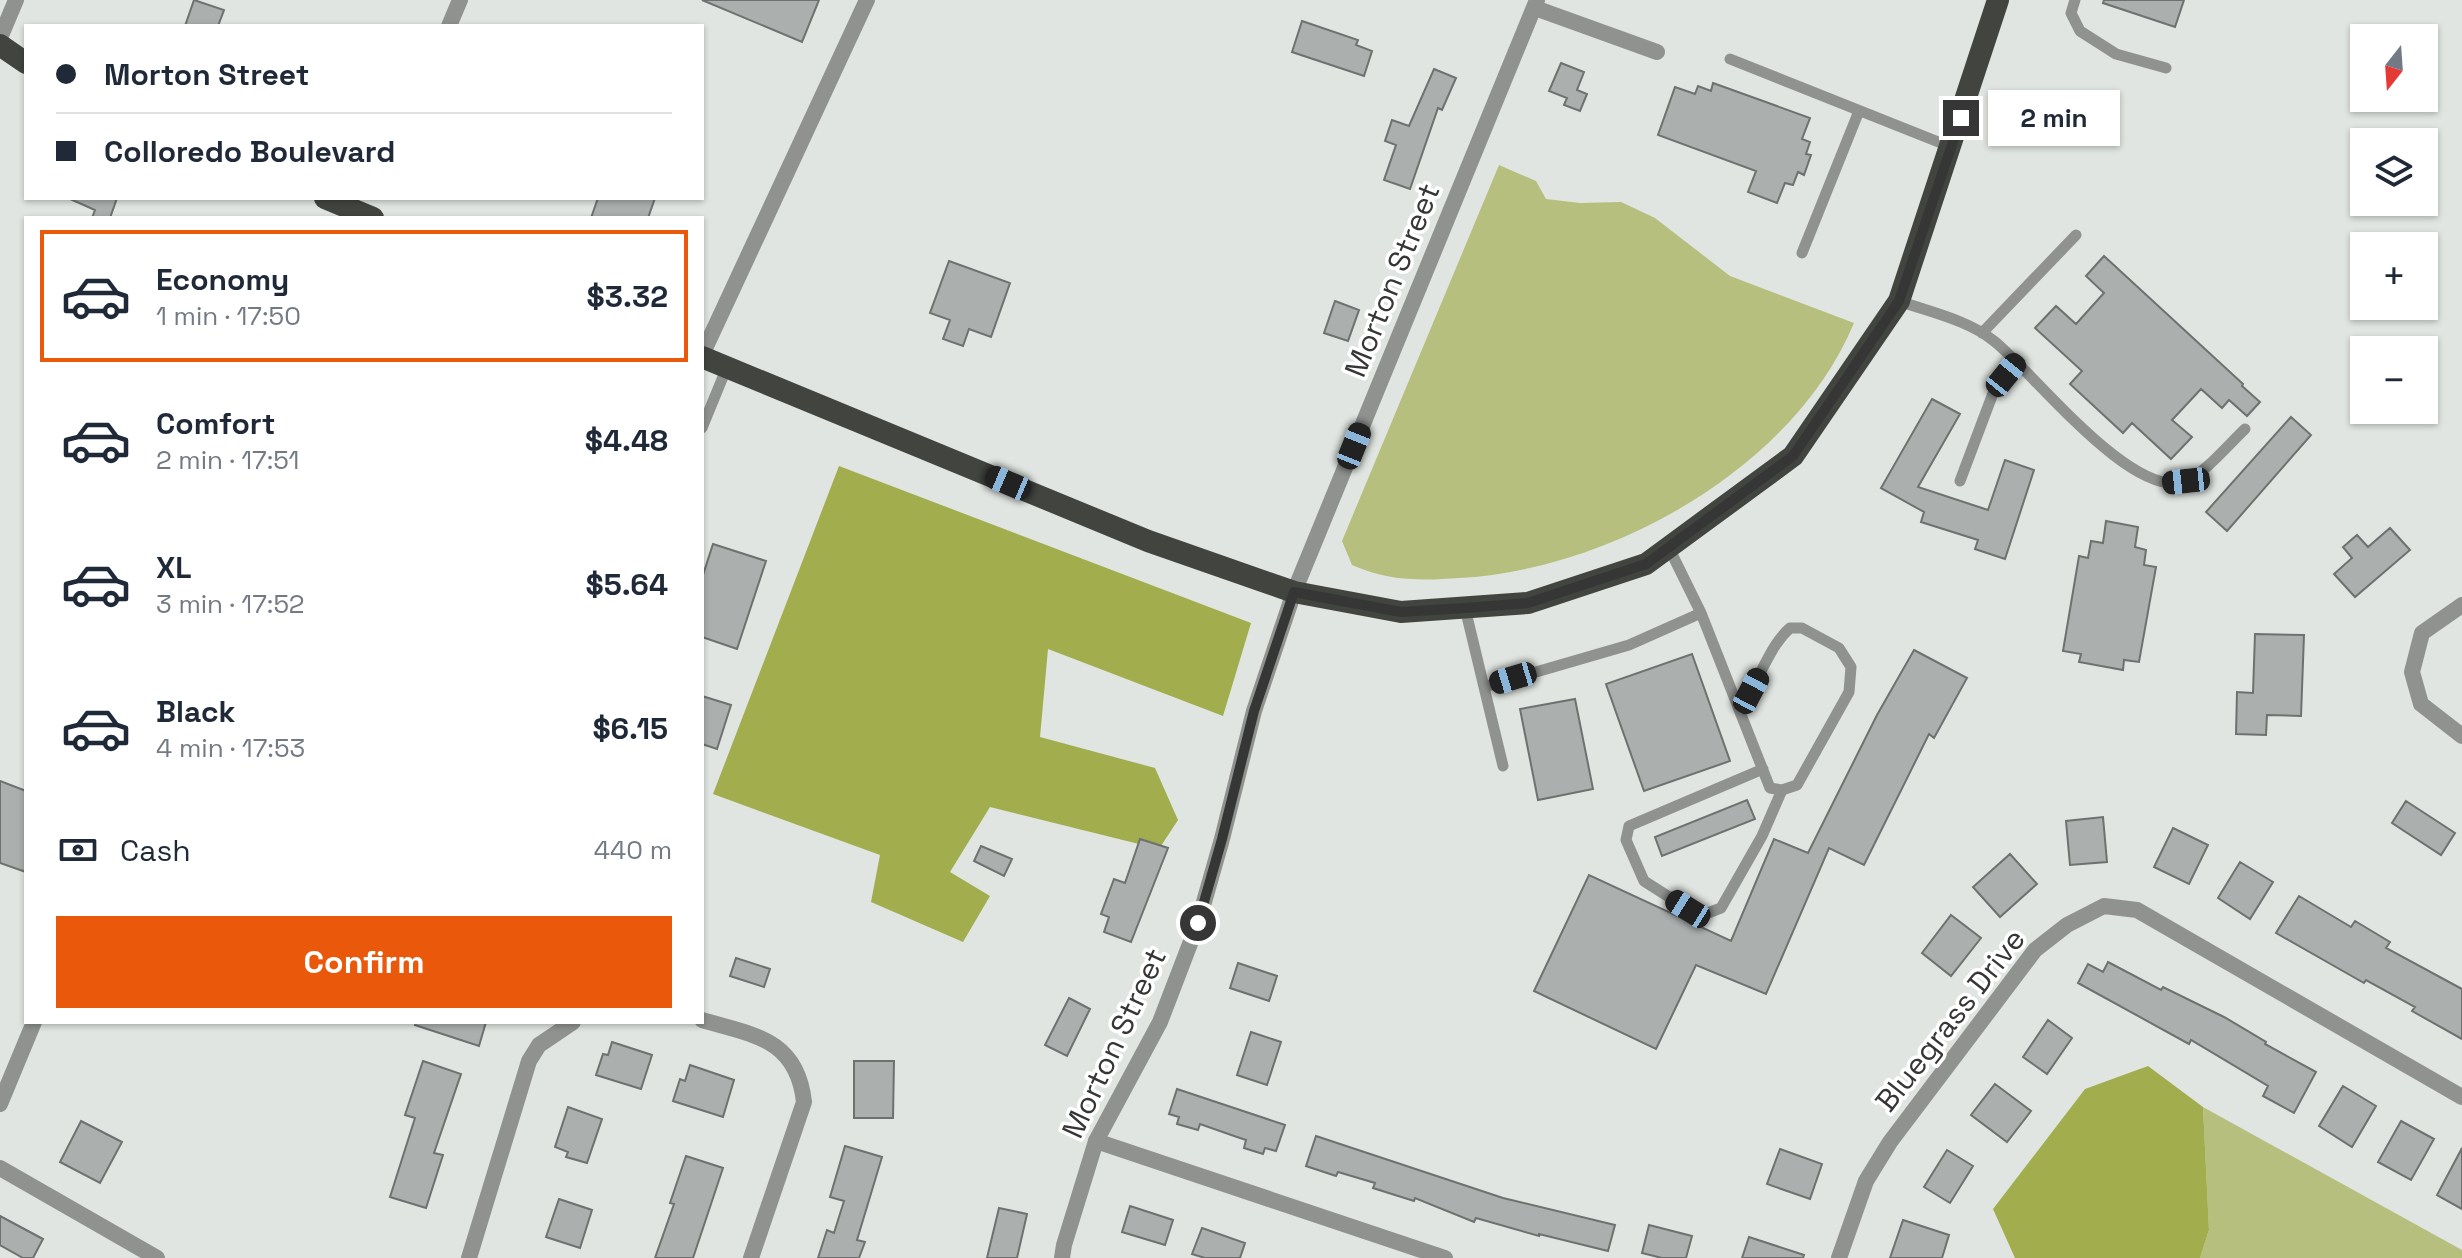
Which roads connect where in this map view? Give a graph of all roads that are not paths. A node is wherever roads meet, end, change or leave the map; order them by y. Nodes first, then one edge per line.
1 (16, 0) edge
2 (460, 0) edge
3 (867, 0) edge
4 (1998, 0) edge
5 (2075, 0) edge
6 (1536, 4) edge
7 (450, 24) edge
8 (0, 38) edge
9 (0, 45) edge
10 (1657, 52) dead end
11 (1730, 59) dead end
12 (24, 62) edge
13 (2166, 68) dead end
14 (1859, 111) junction
15 (1951, 147) junction
16 (331, 200) edge
17 (370, 212) edge
18 (2076, 235) dead end
19 (1802, 253) dead end
20 (1899, 301) junction
21 (1982, 333) junction
22 (704, 352) edge
23 (704, 357) edge
24 (2016, 363) junction
25 (727, 367) junction
26 (704, 423) edge
27 (2245, 429) dead end
28 (1960, 481) dead end
29 (1669, 548) junction
30 (1294, 592) junction
31 (2462, 605) edge
32 (1465, 608) junction
33 (1701, 613) junction
34 (1484, 687) junction
35 (1737, 703) junction
36 (2462, 736) edge
37 (1503, 766) dead end
38 (1763, 769) junction
39 (1782, 790) junction
40 (704, 1021) edge
41 (33, 1024) edge
42 (570, 1024) edge
43 (2462, 1097) edge
44 (0, 1104) edge
45 (1096, 1141) junction
46 (0, 1168) edge
47 (157, 1258) edge
48 (469, 1258) edge
49 (751, 1258) edge
50 (1062, 1258) edge
51 (1445, 1258) edge
52 (1839, 1258) edge

1 - 8 street
2 - 7 street
3 - 22 street
4 - 15 highway
5 - 13 lane
6 - 10 street
6 - 30 street, Morton Street
9 - 12 highway
11 - 14 lane
14 - 15 lane
14 - 19 lane
15 - 20 highway
16 - 17 highway
18 - 21 lane
20 - 21 lane
20 - 29 highway
21 - 24 lane
23 - 25 highway
24 - 27 lane
24 - 28 lane
25 - 26 lane
25 - 30 highway
29 - 32 highway
29 - 33 lane
30 - 32 highway
30 - 45 street, Morton Street
31 - 36 street
32 - 34 lane
33 - 34 lane
33 - 35 lane
34 - 37 lane
35 - 38 lane
35 - 39 lane
38 - 39 lane
38 - 39 lane
40 - 49 street
41 - 44 street
42 - 48 street
43 - 52 street, Bluegrass Drive
45 - 50 street, Morton Street
45 - 51 street
46 - 47 street

